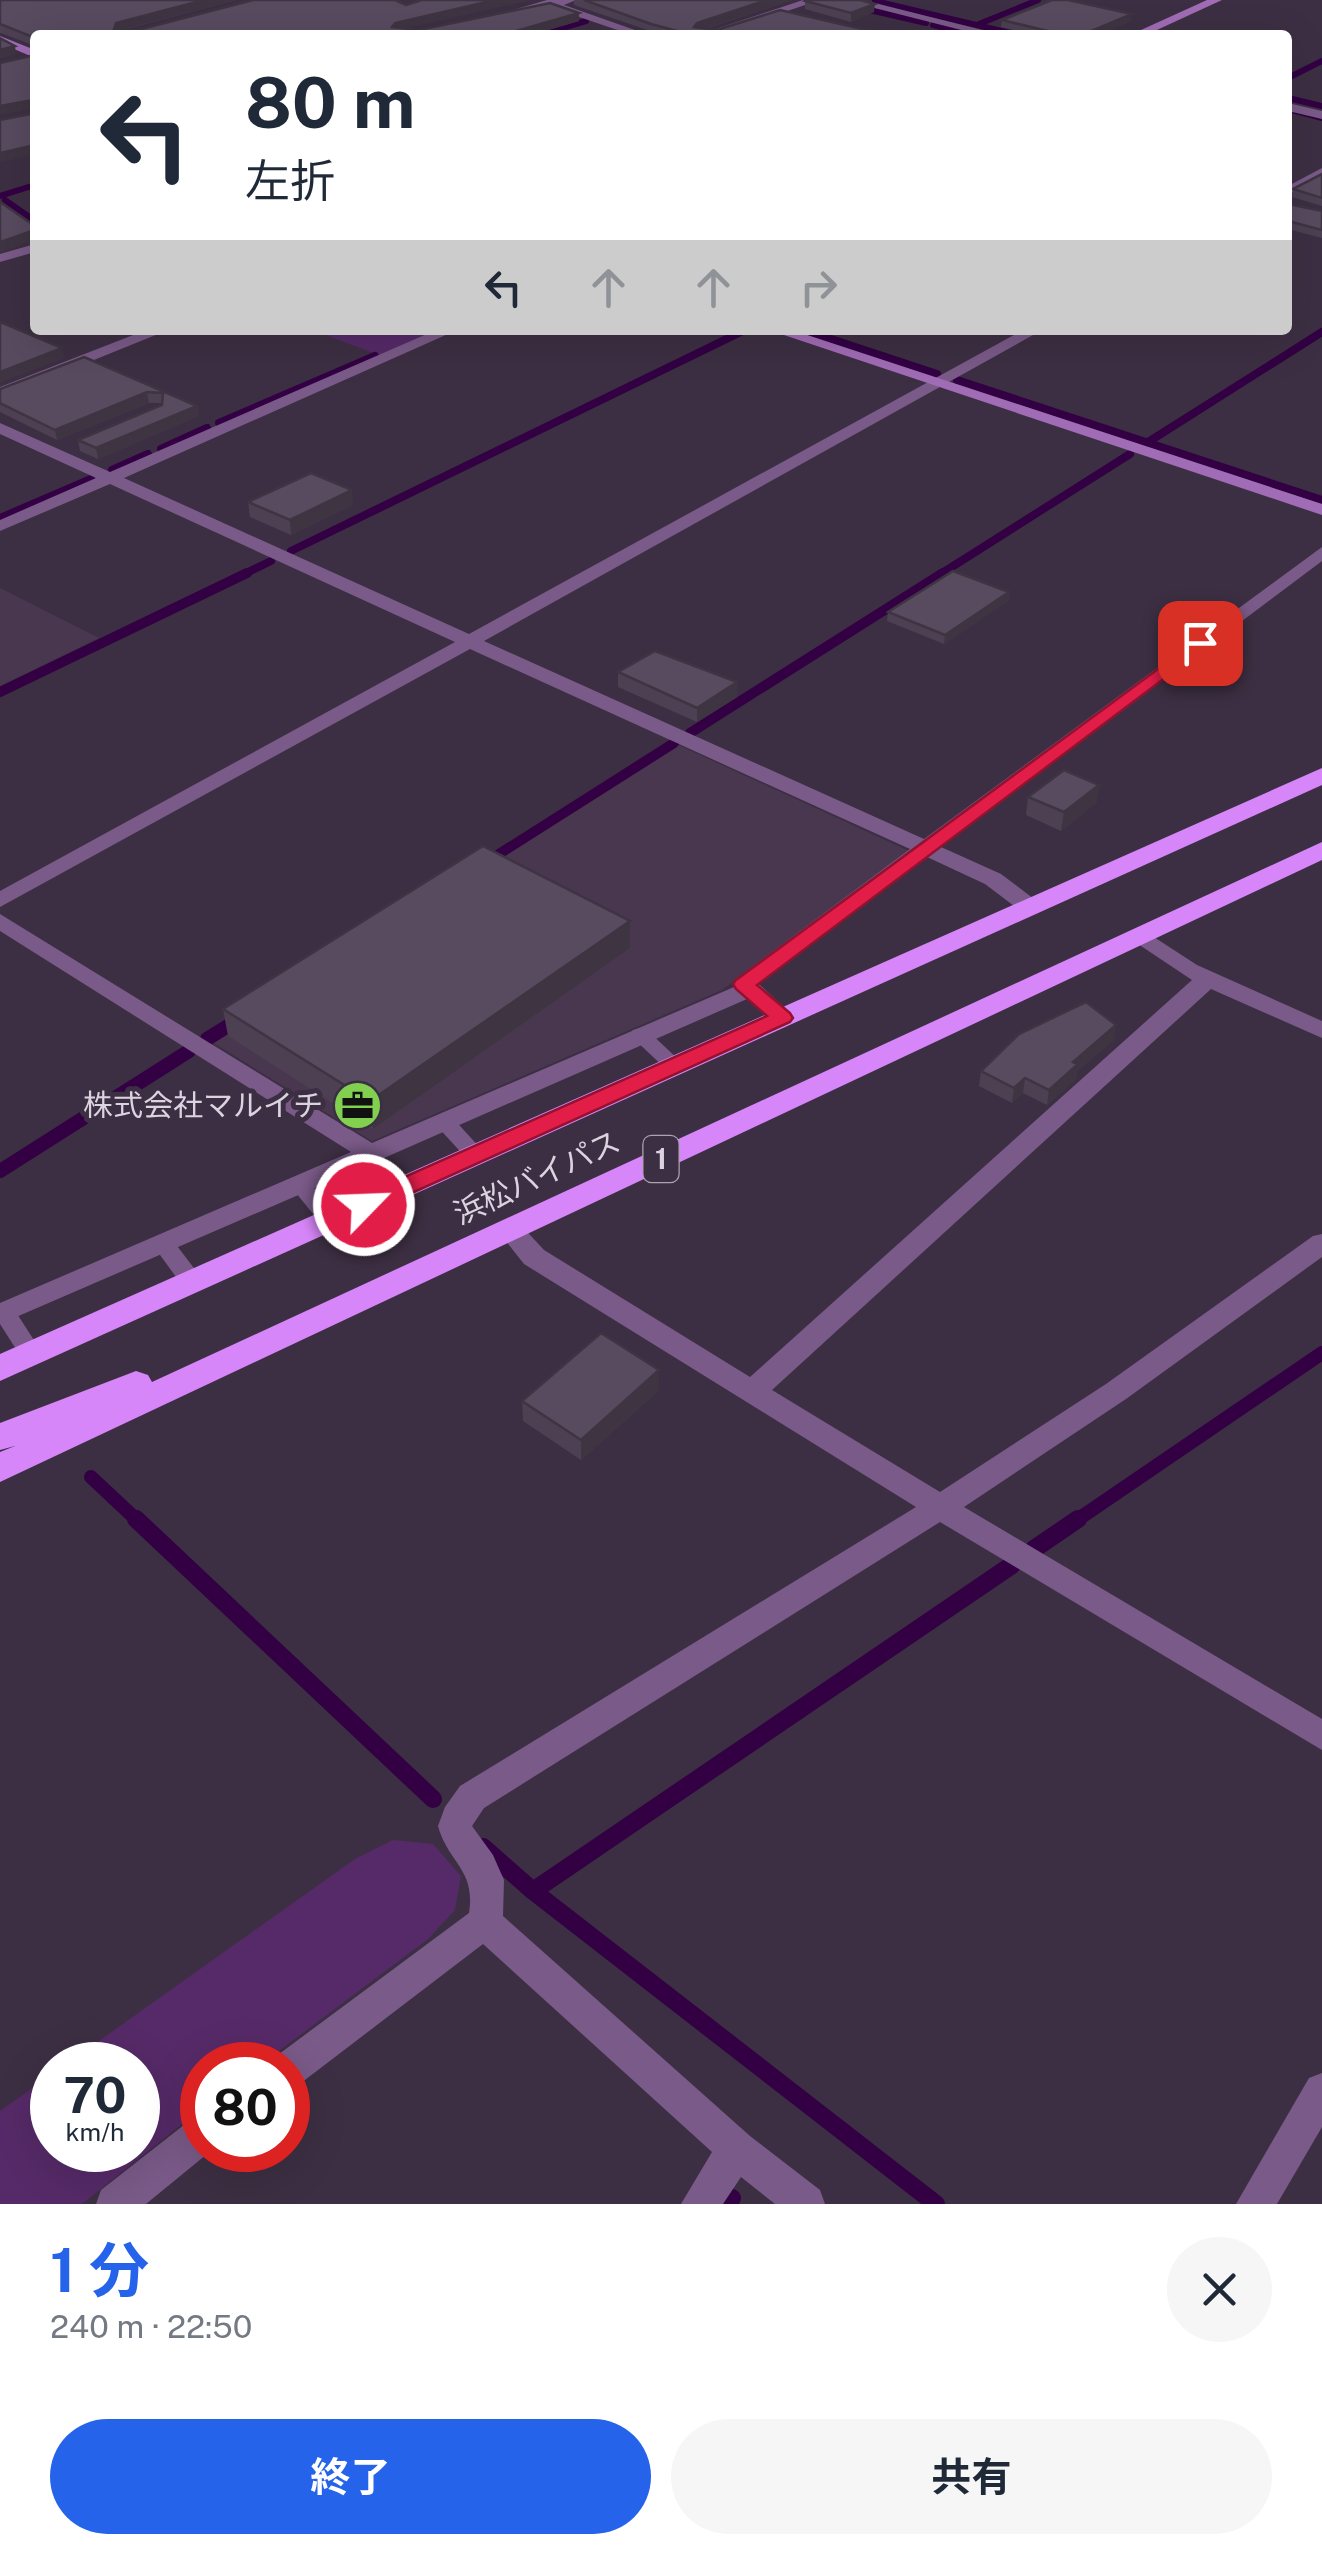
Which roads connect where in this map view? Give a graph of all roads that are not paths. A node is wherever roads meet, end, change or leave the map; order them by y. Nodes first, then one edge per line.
1 (570, 0) edge
2 (814, 0) edge
3 (1216, 0) edge
4 (858, 1) edge
5 (546, 2) edge
6 (780, 11) junction
7 (510, 12) edge
8 (808, 17) edge
9 (937, 21) junction
10 (920, 28) dead end
11 (628, 30) edge
12 (720, 30) edge
13 (975, 30) edge
14 (1147, 30) edge
15 (0, 39) edge
16 (30, 53) edge
17 (30, 57) edge
18 (19, 61) edge
19 (1292, 108) edge
20 (1322, 115) edge
21 (1322, 172) edge
22 (1292, 189) edge
23 (30, 249) edge
24 (0, 258) edge
25 (147, 335) edge
26 (438, 335) edge
27 (793, 335) edge
28 (1025, 335) edge
29 (938, 383) junction
30 (0, 393) edge
31 (0, 428) edge
32 (110, 478) junction
33 (1322, 510) edge
34 (0, 526) edge
35 (1322, 552) edge
36 (469, 641) junction
37 (1322, 776) edge
38 (925, 849) junction
39 (1322, 850) edge
40 (0, 900) edge
41 (1030, 906) junction
42 (0, 921) edge
43 (1140, 935) junction
44 (1208, 979) junction
45 (750, 990) junction
46 (782, 1018) junction
47 (1322, 1030) edge
48 (640, 1034) junction
49 (674, 1066) junction
50 (443, 1120) junction
51 (366, 1154) junction
52 (476, 1154) junction
53 (299, 1183) junction
54 (398, 1190) junction
55 (330, 1220) junction
56 (510, 1230) junction
57 (163, 1243) junction
58 (1322, 1243) edge
59 (423, 1270) junction
60 (192, 1282) junction
61 (2, 1313) edge
62 (31, 1354) junction
63 (0, 1368) edge
64 (752, 1392) junction
65 (0, 1437) edge
66 (0, 1468) edge
67 (941, 1508) junction
68 (1322, 1736) edge
69 (484, 1922) junction
70 (310, 2053) edge
71 (1322, 2090) edge
72 (737, 2149) junction
73 (180, 2152) edge
74 (115, 2204) edge
75 (700, 2204) edge
76 (806, 2204) edge
77 (1254, 2204) edge

1 - 5 street
2 - 6 street
3 - 14 street
4 - 9 street
5 - 7 street
5 - 11 street
6 - 8 street
6 - 12 street
9 - 10 street
9 - 13 street
15 - 16 street
17 - 18 street
19 - 20 street
21 - 22 street
23 - 24 street
25 - 30 street
26 - 32 street
27 - 29 street
28 - 29 street
29 - 33 street
29 - 36 street
31 - 32 street
32 - 34 street
32 - 36 street
35 - 38 street
36 - 38 street
36 - 40 street
37 - 41 highway, 浜松バイパス
38 - 41 street
38 - 45 street
39 - 43 highway, 浜松バイパス / 1
41 - 46 highway, 浜松バイパス
42 - 51 street
43 - 44 street
43 - 56 highway, 浜松バイパス / 1
44 - 47 street
44 - 64 street
45 - 46 street
45 - 48 street
46 - 49 highway, 浜松バイパス
48 - 49 lane
48 - 50 street
49 - 52 highway, 浜松バイパス
50 - 51 street
50 - 52 lane
51 - 53 street
51 - 54 street
52 - 54 highway, 浜松バイパス
53 - 55 lane
53 - 57 street
54 - 55 highway, 浜松バイパス
55 - 60 highway, 浜松バイパス
56 - 59 highway, 浜松バイパス / 1
56 - 64 street
57 - 60 lane
57 - 61 street
58 - 67 street
59 - 65 highway
59 - 66 highway, 浜松バイパス / 1
60 - 62 highway, 浜松バイパス
61 - 62 lane
62 - 63 highway, 浜松バイパス
64 - 67 street
67 - 68 street
67 - 69 street
69 - 70 street
69 - 72 street
71 - 77 street
72 - 75 street
72 - 76 street
73 - 74 street

